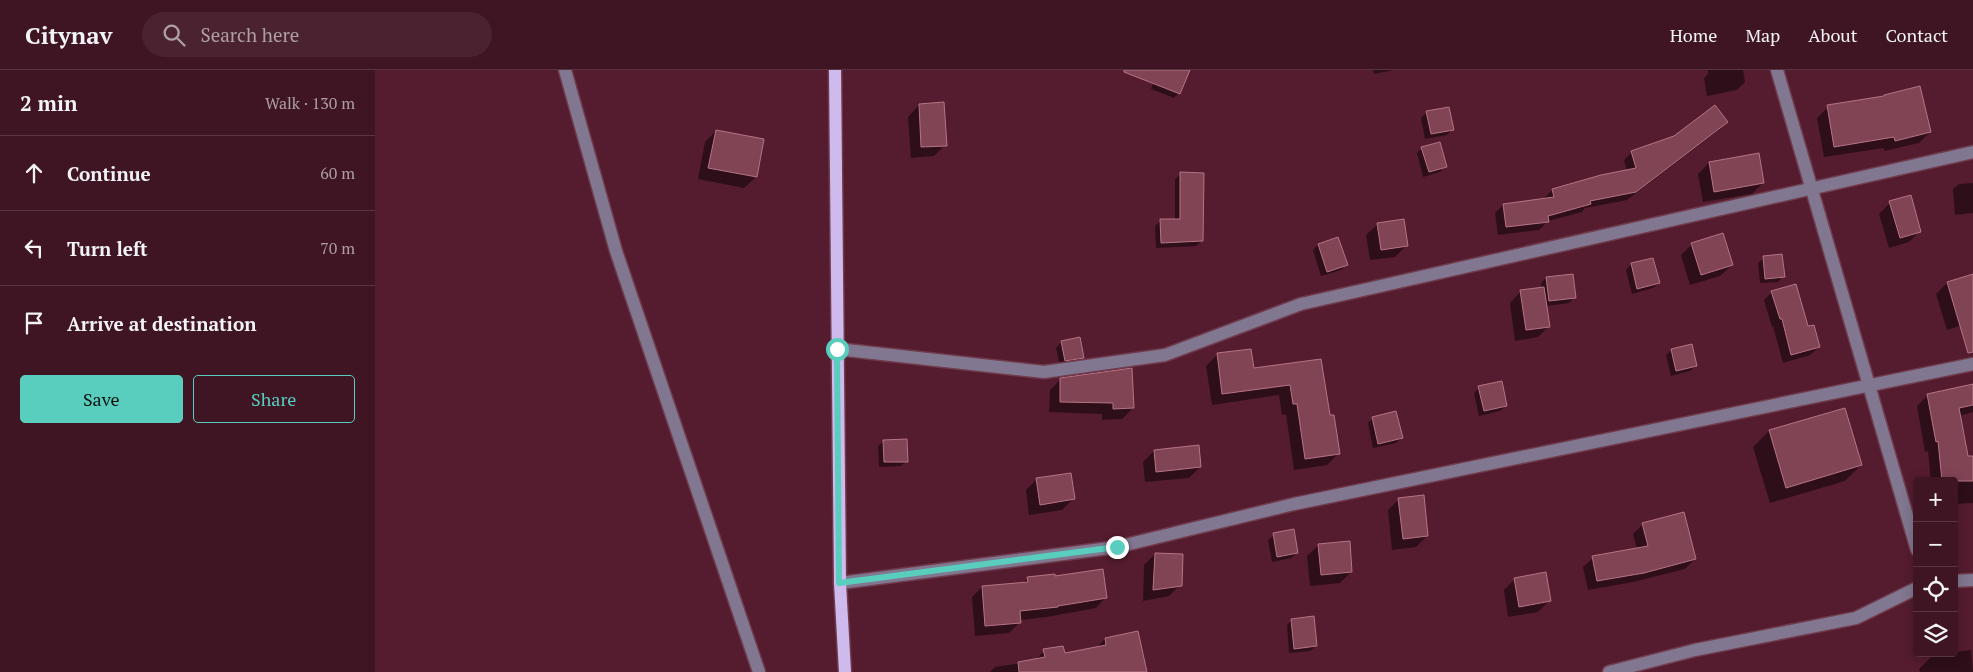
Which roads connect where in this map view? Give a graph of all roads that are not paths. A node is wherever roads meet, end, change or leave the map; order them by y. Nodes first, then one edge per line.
1 (565, 70) edge
2 (835, 70) edge
3 (1777, 70) edge
4 (1973, 152) edge
5 (1811, 189) junction
6 (837, 349) junction
7 (1973, 364) edge
8 (1869, 385) junction
9 (1913, 536) edge
10 (1973, 580) edge
11 (1958, 582) edge
12 (839, 583) junction
13 (1913, 590) edge
14 (759, 672) edge
15 (845, 672) edge
16 (1609, 672) edge

1 - 14 street
2 - 6 main road
3 - 5 street
4 - 5 street
5 - 6 street
5 - 8 street
6 - 12 main road
7 - 8 street
8 - 9 street
8 - 12 street
10 - 11 street
12 - 15 main road
13 - 16 street

